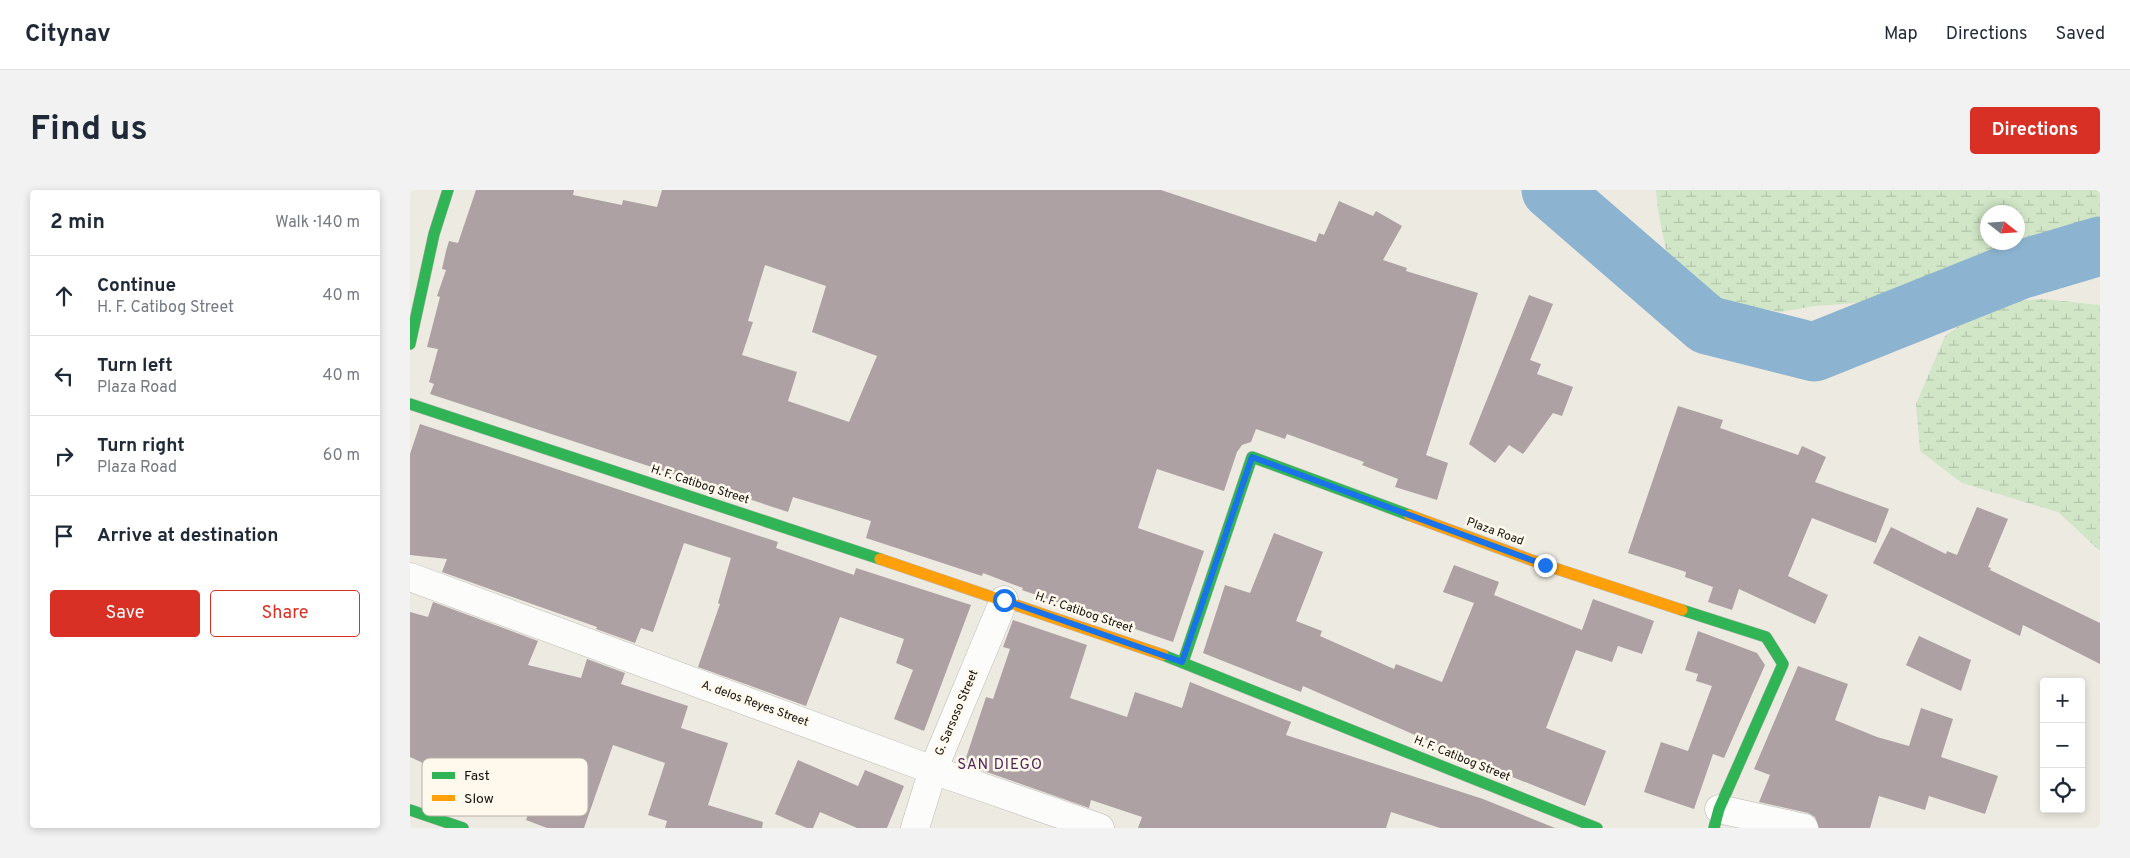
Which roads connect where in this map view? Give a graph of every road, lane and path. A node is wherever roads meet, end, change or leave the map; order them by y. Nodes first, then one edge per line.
1 (448, 190) edge
2 (410, 344) edge
3 (410, 404) edge
4 (410, 577) edge
5 (1004, 600) junction
6 (1182, 662) junction
7 (933, 770) junction
8 (410, 810) edge
9 (422, 814) edge
10 (428, 816) edge
11 (1717, 818) edge
12 (463, 828) edge
13 (915, 828) edge
14 (1100, 828) edge
15 (1597, 828) edge
16 (1804, 828) edge

1 - 2 street
3 - 5 street, H. F. Catibog Street
4 - 7 street, A. delos Reyes Street
5 - 6 street, H. F. Catibog Street
5 - 7 street, G. Sarsoso Street
6 - 11 street, Plaza Road
6 - 15 street, H. F. Catibog Street
7 - 13 street, G. Sarsoso Street
7 - 14 street, A. delos Reyes Street
8 - 9 street
10 - 12 street
11 - 16 street

